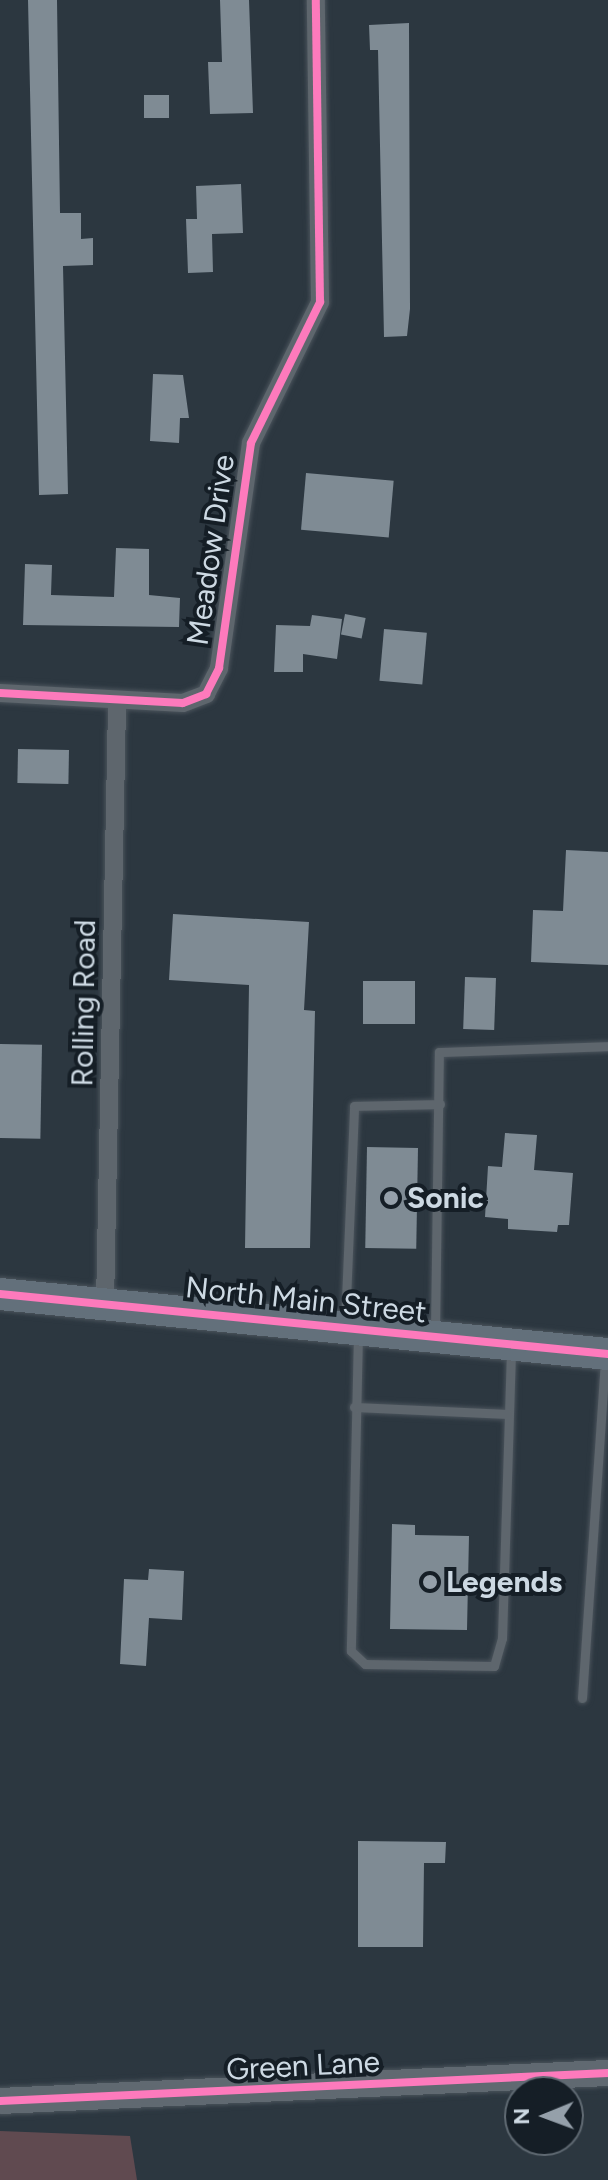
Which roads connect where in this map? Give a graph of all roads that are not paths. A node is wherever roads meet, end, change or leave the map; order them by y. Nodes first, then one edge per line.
1 (316, 0) edge
2 (0, 693) edge
3 (117, 704) junction
4 (608, 1046) edge
5 (440, 1104) junction
6 (0, 1294) edge
7 (105, 1304) junction
8 (352, 1328) junction
9 (434, 1336) junction
10 (511, 1344) junction
11 (607, 1354) edge
12 (354, 1407) junction
13 (509, 1414) junction
14 (582, 1698) dead end
15 (608, 2073) edge
16 (0, 2101) edge

1 - 3 street, Meadow Drive
2 - 3 street, Meadow Drive
3 - 7 street, Rolling Road
4 - 5 lane
5 - 8 lane
5 - 9 lane
6 - 7 highway, North Main Street
7 - 8 highway, North Main Street
8 - 9 highway, North Main Street
8 - 12 lane
9 - 10 highway, North Main Street
10 - 11 highway, North Main Street
10 - 13 lane
11 - 14 lane
12 - 13 lane
12 - 13 lane
15 - 16 street, Green Lane

